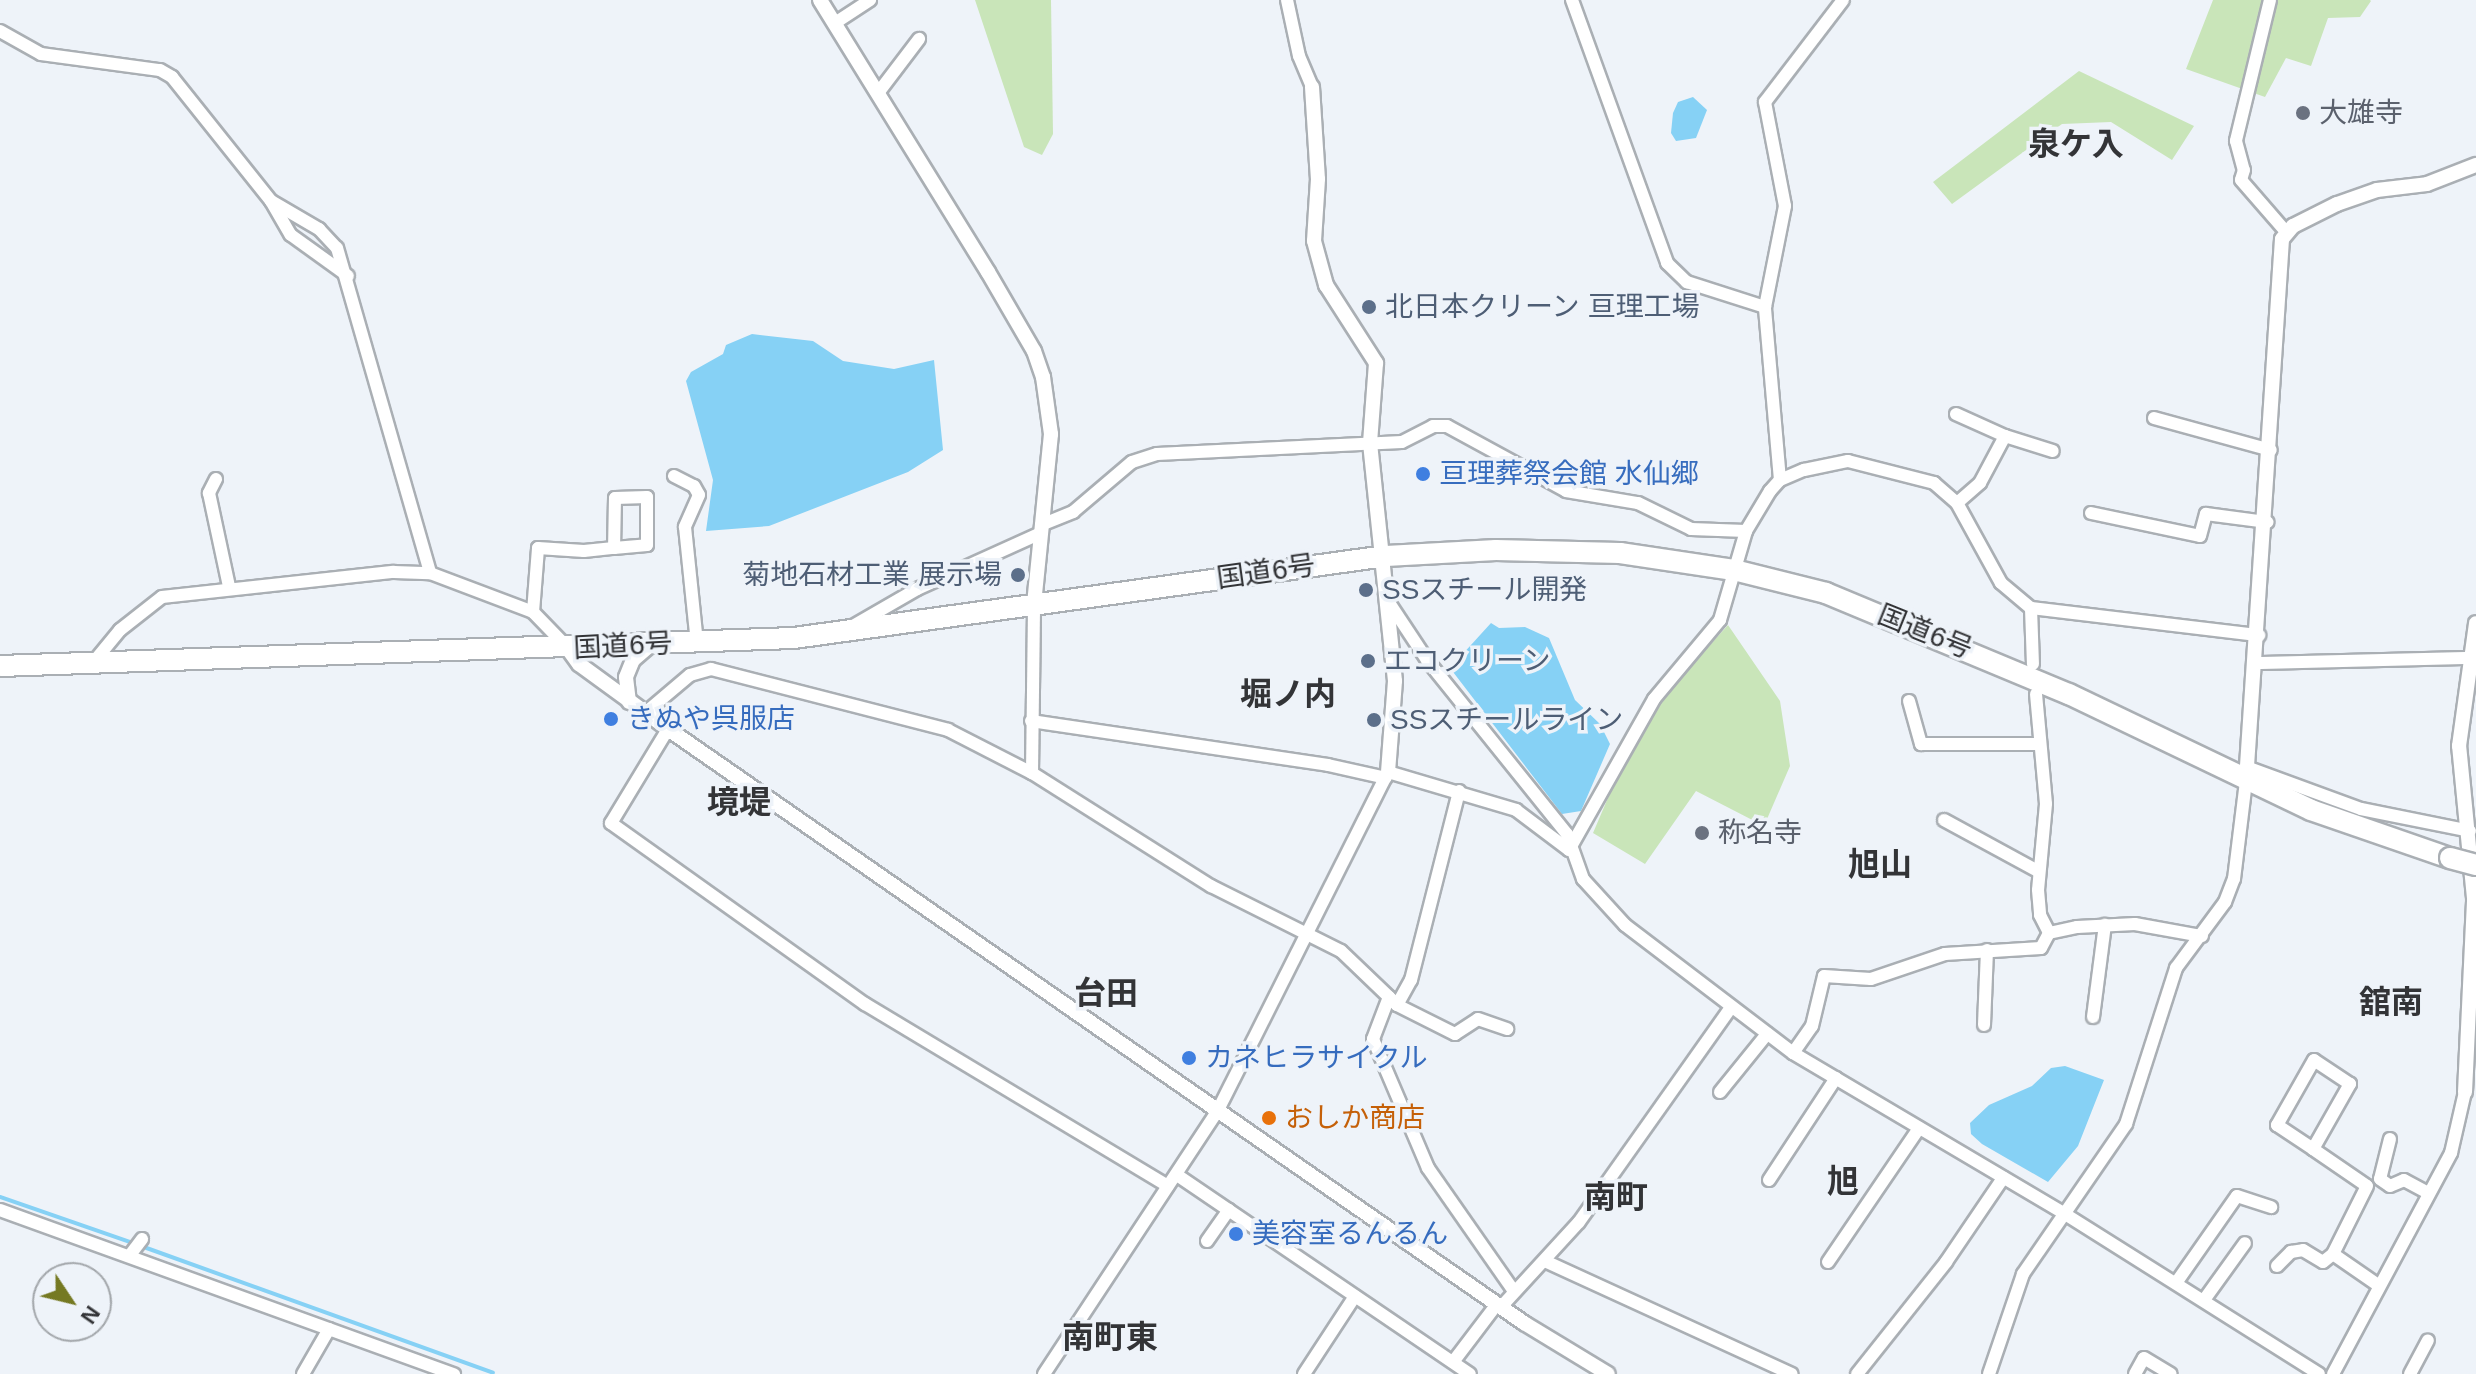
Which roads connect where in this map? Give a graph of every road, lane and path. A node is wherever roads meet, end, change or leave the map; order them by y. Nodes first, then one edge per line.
1 (820, 0) edge
2 (870, 0) edge
3 (1287, 0) edge
4 (1572, 0) edge
5 (1843, 0) edge
6 (2270, 0) edge
7 (835, 23) junction
8 (0, 31) edge
9 (919, 39) dead end
10 (1312, 87) joint
11 (878, 93) junction
12 (2476, 165) edge
13 (271, 201) junction
14 (2287, 233) junction
15 (348, 276) junction
16 (1765, 307) junction
17 (1956, 414) dead end
18 (2154, 418) dead end
19 (2005, 436) junction
20 (1370, 443) junction
21 (2271, 450) junction
22 (2053, 451) dead end
23 (674, 476) dead end
24 (216, 479) dead end
25 (1780, 480) junction
26 (1957, 503) junction
27 (2091, 513) dead end
28 (2267, 522) junction
29 (1041, 529) junction
30 (1746, 531) junction
31 (614, 548) junction
32 (1386, 556) junction
33 (1734, 570) junction
34 (430, 573) junction
35 (229, 586) junction
36 (1388, 601) junction
37 (1034, 603) junction
38 (2031, 608) junction
39 (533, 612) junction
40 (2476, 623) edge
41 (844, 631) junction
42 (2259, 635) junction
43 (697, 643) junction
44 (650, 645) junction
45 (568, 649) junction
46 (2469, 658) junction
47 (2257, 663) junction
48 (92, 664) junction
49 (2033, 664) dead end
50 (0, 666) edge
51 (2036, 694) dead end
52 (1909, 701) dead end
53 (629, 702) junction
54 (645, 713) junction
55 (1031, 721) junction
56 (668, 729) junction
57 (2039, 744) junction
58 (1032, 773) junction
59 (2246, 774) junction
60 (1387, 775) junction
61 (1459, 791) junction
62 (1944, 820) dead end
63 (2472, 836) edge
64 (1569, 850) junction
65 (2476, 865) edge
66 (2038, 871) junction
67 (2105, 925) junction
68 (1307, 933) junction
69 (2049, 933) junction
70 (2202, 936) junction
71 (1987, 950) junction
72 (1393, 1001) junction
73 (1731, 1007) junction
74 (2093, 1017) dead end
75 (1984, 1025) dead end
76 (1507, 1029) dead end
77 (1767, 1034) junction
78 (1793, 1053) junction
79 (1836, 1078) junction
80 (1720, 1092) dead end
81 (2465, 1092) joint
82 (1218, 1110) junction
83 (1919, 1128) junction
84 (2390, 1139) dead end
85 (2313, 1149) junction
86 (1177, 1175) junction
87 (2003, 1178) junction
88 (1769, 1180) dead end
89 (1168, 1186) junction
90 (2428, 1193) junction
91 (2271, 1207) dead end
92 (0, 1210) edge
93 (1229, 1210) junction
94 (2065, 1214) junction
95 (142, 1239) dead end
96 (1207, 1241) dead end
97 (2245, 1243) dead end
98 (2333, 1254) junction
99 (130, 1255) junction
100 (1547, 1262) junction
101 (1828, 1262) dead end
102 (2277, 1266) dead end
103 (2176, 1283) junction
104 (2378, 1285) junction
105 (1513, 1290) junction
106 (1355, 1296) junction
107 (2204, 1300) junction
108 (1499, 1305) junction
109 (329, 1329) junction
110 (2428, 1340) dead end
111 (1453, 1362) junction
112 (303, 1374) edge
113 (454, 1374) edge
114 (1044, 1374) edge
115 (1304, 1374) edge
116 (1470, 1374) edge
117 (1608, 1374) edge
118 (1792, 1374) edge
119 (1857, 1374) edge
120 (1989, 1374) edge
121 (2135, 1374) edge
122 (2171, 1374) edge
123 (2319, 1374) edge
124 (2333, 1374) edge
125 (2410, 1374) edge

1 - 7 street
2 - 7 street
3 - 10 street
4 - 16 street
5 - 16 street
6 - 14 street
7 - 11 street
8 - 13 street
9 - 11 street
10 - 20 street
11 - 29 street
12 - 14 street
13 - 15 street
13 - 15 street
14 - 21 street
15 - 34 street
16 - 25 street
17 - 19 street
18 - 21 street
19 - 22 street
19 - 26 street
20 - 29 street
20 - 30 street
20 - 32 street
21 - 28 street
23 - 43 street
24 - 35 street
25 - 26 street
25 - 30 street
26 - 38 street
27 - 28 street
28 - 42 street
29 - 37 street
29 - 41 street
30 - 33 street
31 - 31 street
31 - 39 street
32 - 33 highway, 国道6号
32 - 36 street
32 - 37 highway, 国道6号
33 - 59 highway, 国道6号
33 - 64 street
34 - 35 street
34 - 39 street
35 - 48 street
36 - 60 street
36 - 64 street
37 - 41 highway, 国道6号
37 - 55 street
38 - 42 street
38 - 49 street
39 - 45 street
40 - 46 street
41 - 43 highway, 国道6号
42 - 47 street
43 - 44 highway, 国道6号
44 - 45 highway, 国道6号
44 - 53 street
45 - 48 highway, 国道6号
45 - 53 street
46 - 47 street
46 - 63 street
47 - 59 street
48 - 50 highway, 国道6号
51 - 57 street
52 - 57 street
53 - 54 street
54 - 56 street
54 - 58 street
55 - 58 street
55 - 60 street
56 - 82 street
56 - 89 street
57 - 66 street
58 - 68 street
59 - 63 street
59 - 65 highway, 国道6号, bridge
59 - 70 street
60 - 61 street
60 - 68 street
61 - 64 street
61 - 72 street
62 - 66 street
63 - 81 street
64 - 73 street
66 - 69 street
67 - 69 street
67 - 70 street
67 - 74 street
68 - 72 street
68 - 82 street
69 - 71 street
70 - 94 street
71 - 75 street
71 - 78 street
72 - 76 street
72 - 105 street
73 - 77 street
73 - 100 street
77 - 78 street
77 - 80 street
78 - 79 street
79 - 83 street
79 - 88 street
81 - 90 street
82 - 86 street
82 - 108 street
83 - 87 street
83 - 101 street
84 - 90 street
85 - 85 street
85 - 98 street
86 - 89 street
86 - 93 street
87 - 94 street
87 - 119 street
89 - 114 street
90 - 104 street
91 - 103 street
92 - 99 street
93 - 96 street
93 - 106 street
94 - 103 street
94 - 120 street
95 - 99 street
97 - 107 street
98 - 102 street
98 - 104 street
99 - 109 street
100 - 105 street
100 - 118 street
103 - 107 street
104 - 124 street
105 - 108 street
106 - 111 street
106 - 115 street
107 - 123 street
108 - 111 street
108 - 117 street
109 - 112 street
109 - 113 street
110 - 125 street
111 - 116 street
121 - 122 street

